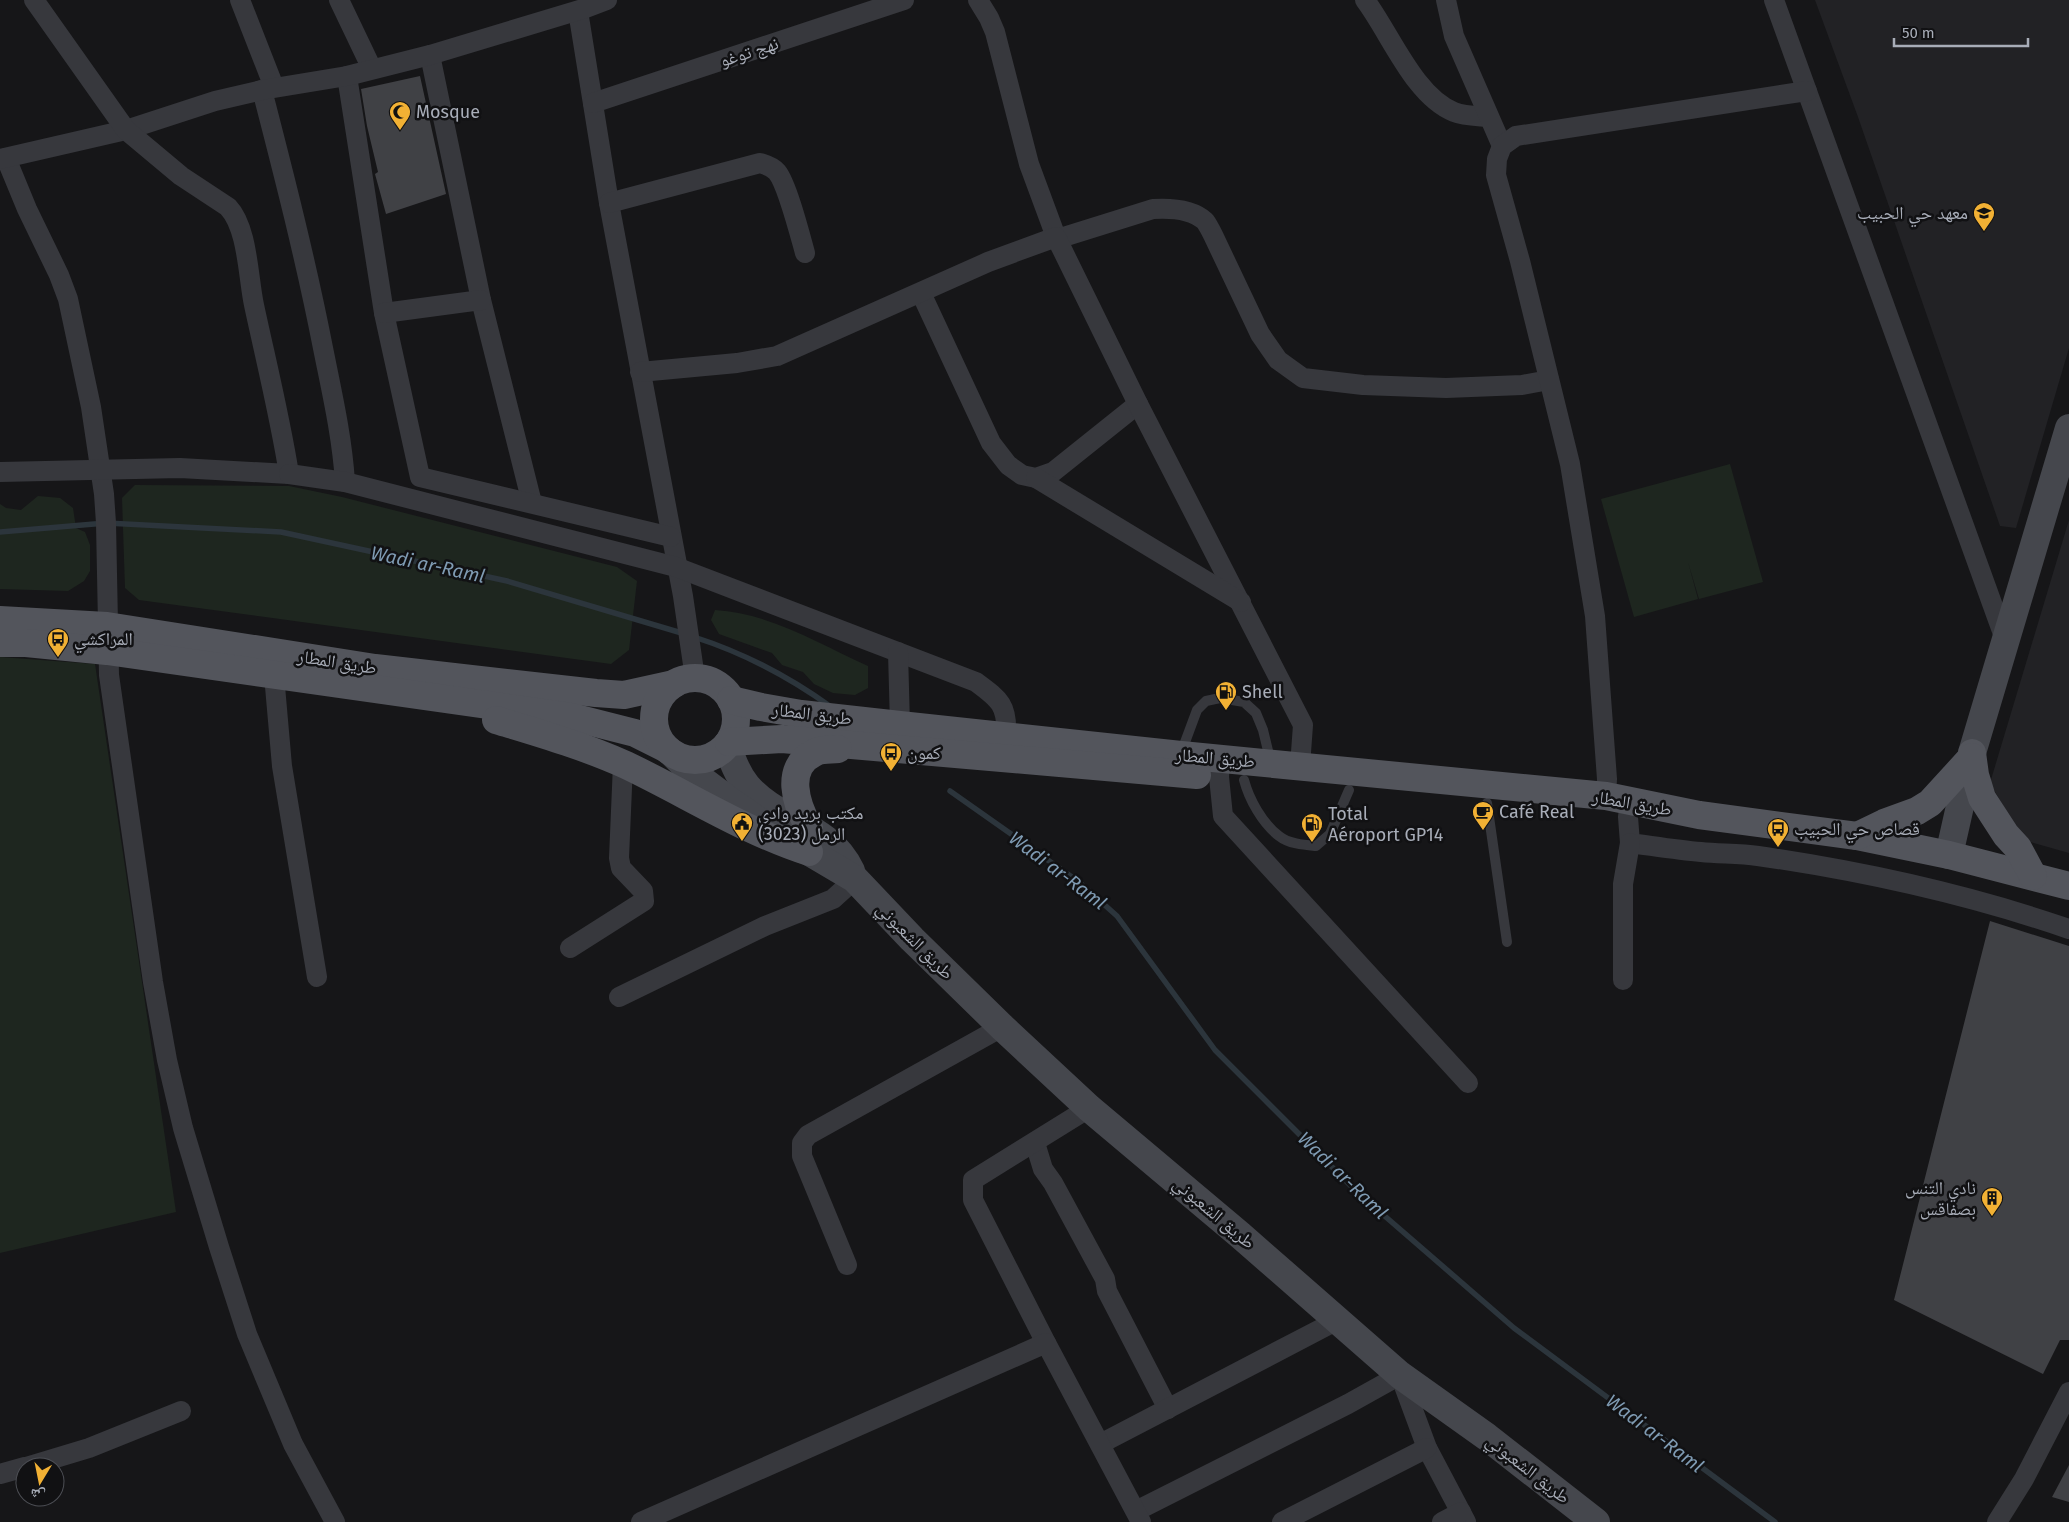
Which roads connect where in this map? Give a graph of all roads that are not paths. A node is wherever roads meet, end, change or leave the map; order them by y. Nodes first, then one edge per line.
1 (240, 0) edge
2 (339, 0) edge
3 (607, 0) edge
4 (904, 0) edge
5 (978, 0) edge
6 (1365, 0) edge
7 (1446, 0) edge
8 (1774, 0) edge
9 (36, 1) edge
10 (567, 8) edge
11 (430, 55) junction
12 (372, 69) junction
13 (347, 76) junction
14 (268, 88) junction
15 (1806, 91) junction
16 (593, 103) junction
17 (1488, 117) junction
18 (126, 130) junction
19 (1502, 146) junction
20 (3, 158) edge
21 (609, 203) junction
22 (1056, 238) junction
23 (805, 253) dead end
24 (921, 293) junction
25 (482, 300) junction
26 (384, 313) junction
27 (640, 372) junction
28 (1549, 380) junction
29 (1138, 404) junction
30 (2069, 428) edge
31 (100, 470) junction
32 (0, 472) edge
33 (289, 474) junction
34 (420, 477) junction
35 (1036, 478) junction
36 (345, 482) junction
37 (414, 499) junction
38 (532, 503) junction
39 (671, 537) junction
40 (676, 567) junction
41 (1240, 602) junction
42 (0, 620) edge
43 (107, 638) junction
44 (2006, 642) junction
45 (0, 643) edge
46 (898, 652) junction
47 (274, 675) junction
48 (685, 681) junction
49 (371, 688) junction
50 (731, 700) junction
51 (900, 725) junction
52 (1006, 736) junction
53 (728, 743) junction
54 (857, 746) junction
55 (669, 751) junction
56 (1181, 755) junction
57 (1972, 755) junction
58 (623, 764) junction
59 (1271, 764) junction
60 (1300, 766) junction
61 (1228, 772) junction
62 (1348, 790) junction
63 (1487, 804) junction
64 (1623, 814) junction
65 (1857, 836) junction
66 (809, 839) junction
67 (1949, 855) junction
68 (2034, 876) junction
69 (855, 879) junction
70 (2069, 886) edge
71 (2069, 929) edge
72 (1507, 942) dead end
73 (570, 948) dead end
74 (317, 977) dead end
75 (1623, 980) dead end
76 (619, 997) dead end
77 (1002, 1027) junction
78 (1468, 1083) dead end
79 (1089, 1108) junction
80 (1034, 1142) junction
81 (848, 1265) dead end
82 (1336, 1320) junction
83 (1046, 1342) junction
84 (1400, 1375) junction
85 (2069, 1392) edge
86 (1168, 1409) junction
87 (182, 1412) dead end
88 (1100, 1444) junction
89 (1427, 1448) junction
90 (59, 1457) edge
91 (15, 1470) edge
92 (0, 1474) edge
93 (1138, 1516) edge
94 (1463, 1517) edge
95 (336, 1522) edge
96 (641, 1522) edge
97 (1282, 1522) edge
98 (1442, 1522) edge
99 (1596, 1522) edge
100 (1997, 1522) edge

1 - 14 street
2 - 12 street
3 - 10 street
4 - 16 street, نهج توغو
5 - 22 street
6 - 17 street
7 - 17 street
8 - 15 street
9 - 18 street
10 - 11 street
10 - 16 street
11 - 12 street
11 - 25 street
12 - 13 street
13 - 14 street
13 - 26 street
14 - 18 street
14 - 36 street
15 - 19 street
15 - 44 street
16 - 21 street
17 - 19 street
18 - 20 street
18 - 33 street
19 - 28 street
20 - 31 street
21 - 23 street
21 - 27 street
22 - 24 street
22 - 28 street
22 - 29 street
24 - 27 street
24 - 35 street
25 - 26 street
25 - 38 street
26 - 34 street
27 - 39 street
28 - 64 street
29 - 35 street
29 - 41 street
30 - 44 street
31 - 32 street
31 - 33 street
31 - 43 street
33 - 36 street
34 - 37 street
34 - 38 street
35 - 41 street
36 - 37 street
37 - 40 street
38 - 39 street
39 - 40 street
40 - 46 street
40 - 48 street
41 - 60 street
42 - 43 main road, طريق المطار
43 - 45 main road, طريق المطار
43 - 47 main road, طريق المطار
43 - 48 main road, طريق المطار
43 - 95 street
44 - 57 street
46 - 51 street
46 - 52 street
47 - 49 main road, طريق المطار
47 - 74 street
48 - 50 main road
48 - 55 main road
49 - 55 main road, طريق المطار
49 - 58 main road
50 - 51 main road, طريق المطار
50 - 53 main road
51 - 52 main road, طريق المطار
52 - 56 main road, طريق المطار
53 - 54 main road, طريق المطار
53 - 55 main road
53 - 66 street, طريق الشعبوني
54 - 61 main road, طريق المطار
54 - 66 main road
55 - 66 street, طريق الشعبوني
56 - 59 lane
56 - 61 main road, طريق المطار
57 - 65 main road
57 - 67 street
57 - 68 main road
58 - 66 main road
58 - 73 street
59 - 60 main road, طريق المطار
59 - 61 main road, طريق المطار
60 - 64 main road, طريق المطار
61 - 62 main road, طريق المطار
61 - 62 lane
61 - 78 street
62 - 63 main road, طريق المطار
63 - 64 main road, طريق المطار
63 - 72 lane
64 - 65 main road, طريق المطار
64 - 71 street
64 - 75 street
65 - 67 main road, طريق المطار
66 - 69 street, طريق الشعبوني
67 - 68 main road, طريق المطار
68 - 70 main road, طريق المطار
69 - 76 street
69 - 77 street, طريق الشعبوني
77 - 79 street, طريق الشعبوني
77 - 81 street
79 - 80 street
79 - 82 street, طريق الشعبوني
80 - 83 street
80 - 86 street
82 - 84 street, طريق الشعبوني
82 - 86 street
83 - 88 street
83 - 96 street
84 - 89 street
84 - 93 street
84 - 99 street, طريق الشعبوني
85 - 100 street
86 - 88 street
87 - 90 street
88 - 93 street
89 - 94 street
89 - 97 street
91 - 92 street
94 - 98 street

